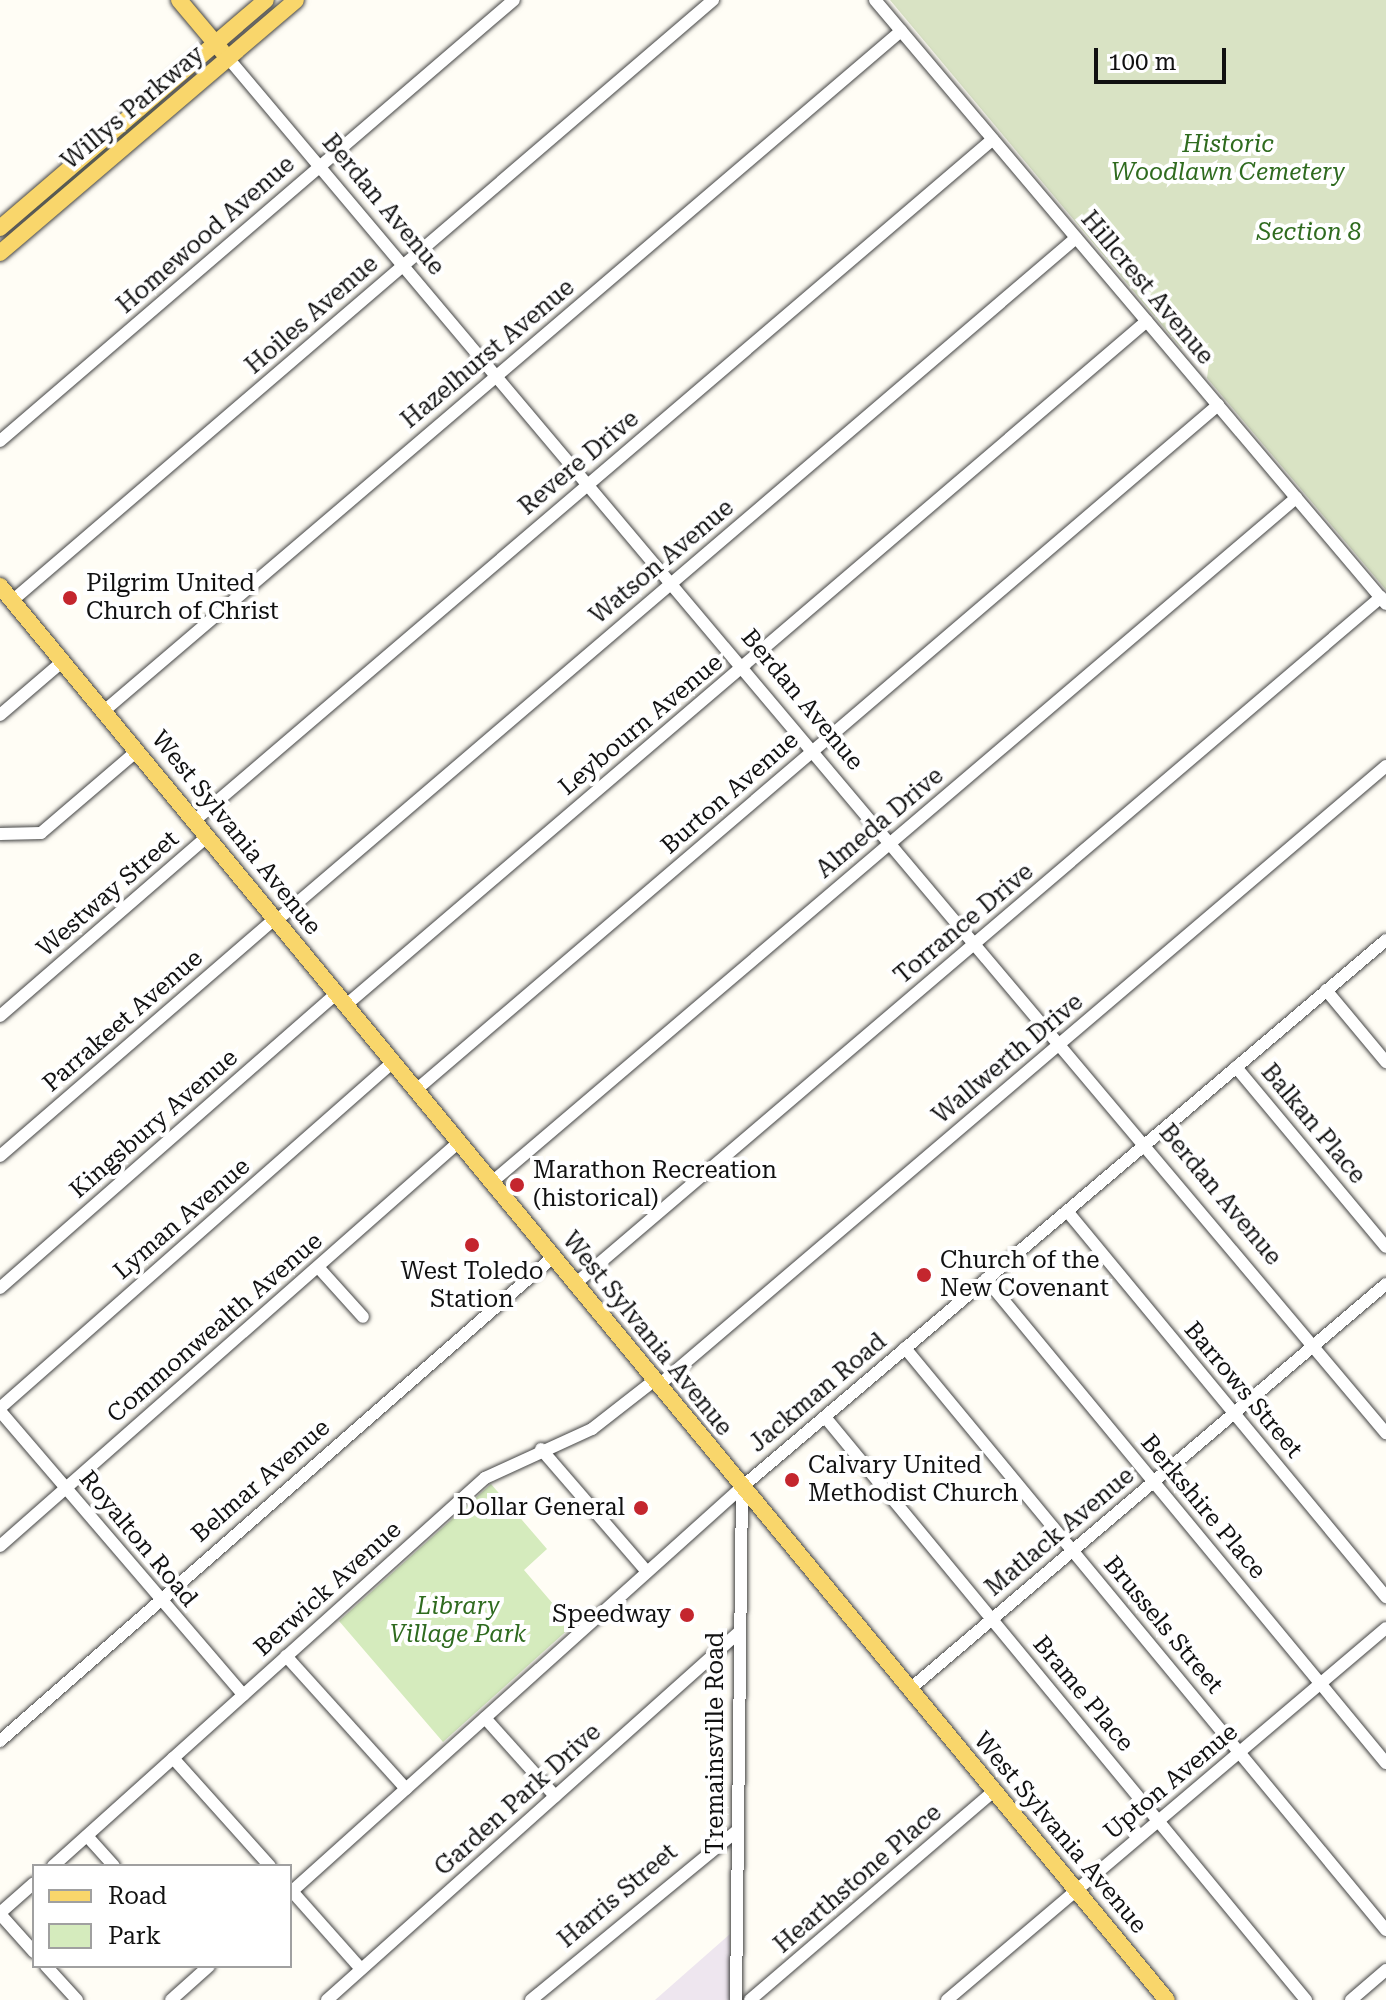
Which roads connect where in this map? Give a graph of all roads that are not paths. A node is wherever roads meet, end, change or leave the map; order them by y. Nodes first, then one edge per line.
1 (179, 0) edge
2 (296, 0) edge
3 (514, 0) edge
4 (713, 0) edge
5 (875, 0) edge
6 (260, 4) edge
7 (268, 24) junction
8 (901, 31) junction
9 (215, 43) junction
10 (228, 58) junction
11 (181, 72) junction
12 (194, 87) junction
13 (993, 139) junction
14 (320, 167) junction
15 (16, 215) junction
16 (0, 228) edge
17 (28, 229) junction
18 (1076, 238) junction
19 (0, 253) edge
20 (403, 265) junction
21 (1147, 321) junction
22 (497, 376) junction
23 (1218, 405) junction
24 (0, 441) edge
25 (588, 485) junction
26 (1296, 498) junction
27 (671, 583) junction
28 (0, 586) edge
29 (13, 600) junction
30 (1383, 601) edge
31 (63, 661) junction
32 (742, 667) junction
33 (104, 711) junction
34 (0, 715) edge
35 (137, 751) junction
36 (813, 751) junction
37 (1386, 766) edge
38 (194, 821) junction
39 (0, 834) edge
40 (207, 837) junction
41 (891, 843) junction
42 (276, 920) junction
43 (1386, 940) edge
44 (976, 943) junction
45 (1326, 990) junction
46 (342, 999) junction
47 (0, 1016) edge
48 (1060, 1043) junction
49 (393, 1062) junction
50 (1386, 1062) edge
51 (1236, 1067) junction
52 (416, 1090) junction
53 (459, 1142) junction
54 (1146, 1144) junction
55 (0, 1156) edge
56 (492, 1182) junction
57 (1067, 1211) junction
58 (1386, 1247) edge
59 (553, 1257) junction
60 (318, 1267) junction
61 (986, 1279) junction
62 (575, 1284) junction
63 (1386, 1284) edge
64 (0, 1288) edge
65 (363, 1317) dead end
66 (1313, 1345) junction
67 (905, 1348) junction
68 (657, 1383) junction
69 (0, 1410) edge
70 (1234, 1413) junction
71 (825, 1417) junction
72 (1386, 1433) edge
73 (541, 1449) junction
74 (1153, 1481) junction
75 (742, 1487) junction
76 (66, 1488) junction
77 (0, 1546) edge
78 (1072, 1550) junction
79 (647, 1572) junction
80 (1386, 1597) edge
81 (160, 1599) junction
82 (992, 1619) junction
83 (1386, 1628) edge
84 (738, 1633) junction
85 (286, 1656) junction
86 (1320, 1684) junction
87 (910, 1689) junction
88 (243, 1695) junction
89 (485, 1718) junction
90 (0, 1741) edge
91 (1239, 1752) junction
92 (173, 1758) junction
93 (1386, 1763) edge
94 (406, 1789) junction
95 (994, 1791) junction
96 (555, 1796) junction
97 (1158, 1820) junction
98 (737, 1831) junction
99 (87, 1836) junction
100 (55, 1864) edge
101 (112, 1864) edge
102 (268, 1864) edge
103 (32, 1885) edge
104 (292, 1890) edge
105 (1077, 1890) junction
106 (292, 1892) edge
107 (0, 1914) edge
108 (1386, 1930) edge
109 (32, 1950) edge
110 (48, 1968) edge
111 (205, 1968) edge
112 (361, 1969) junction
113 (1386, 1970) edge
114 (77, 2000) edge
115 (171, 2000) edge
116 (327, 2000) edge
117 (531, 2000) edge
118 (736, 2000) edge
119 (750, 2000) edge
120 (947, 2000) edge
121 (1167, 2000) edge
122 (1306, 2000) edge
123 (1351, 2000) edge

1 - 9 main road, Berdan Avenue
2 - 7 main road, Willys Parkway
3 - 14 street, Homewood Avenue
4 - 20 street, Hoiles Avenue
5 - 8 street, Hillcrest Avenue
6 - 7 main road
6 - 9 main road, Willys Parkway
7 - 10 main road, Willys Parkway
8 - 13 street, Hillcrest Avenue
8 - 22 street, Hazelhurst Avenue
9 - 10 main road, Berdan Avenue
9 - 11 main road, Willys Parkway
10 - 12 main road, Willys Parkway
10 - 14 street, Berdan Avenue
11 - 12 main road
11 - 15 main road, Willys Parkway
12 - 17 main road, Willys Parkway
13 - 18 street, Hillcrest Avenue
13 - 25 street, Revere Drive
14 - 20 street, Berdan Avenue
14 - 24 street, Homewood Avenue
15 - 16 main road, Willys Parkway
15 - 17 main road
17 - 19 main road, Willys Parkway
18 - 21 street, Hillcrest Avenue
18 - 27 street, Watson Avenue
20 - 22 street, Berdan Avenue
20 - 29 street, Hoiles Avenue
21 - 23 street, Hillcrest Avenue
21 - 32 street, Leybourn Avenue
22 - 25 street, Berdan Avenue
22 - 33 street, Hazelhurst Avenue
23 - 26 street, Hillcrest Avenue
23 - 36 street, Burton Avenue
25 - 27 street, Berdan Avenue
25 - 38 street, Revere Drive
26 - 30 street, Hillcrest Avenue
26 - 41 street, Almeda Drive
27 - 32 street, Berdan Avenue
27 - 42 street, Watson Avenue
28 - 29 main road, West Sylvania Avenue
29 - 31 main road, West Sylvania Avenue
30 - 44 street, Torrance Drive
31 - 33 main road, West Sylvania Avenue
31 - 34 street
32 - 36 street, Berdan Avenue
32 - 46 street, Leybourn Avenue
33 - 35 main road, West Sylvania Avenue
35 - 38 main road, West Sylvania Avenue
35 - 39 street
36 - 41 street, Berdan Avenue
36 - 52 street, Burton Avenue
37 - 48 street, Wallwerth Drive
38 - 40 main road, West Sylvania Avenue
40 - 42 main road, West Sylvania Avenue
40 - 47 street, Westway Street
41 - 44 street, Berdan Avenue
41 - 56 street, Almeda Drive
42 - 46 main road, West Sylvania Avenue
42 - 55 street, Parrakeet Avenue
43 - 45 street, Jackman Road
44 - 48 street, Berdan Avenue
44 - 62 street, Torrance Drive
45 - 50 street
45 - 51 street, Jackman Road
46 - 49 main road, West Sylvania Avenue
46 - 64 street, Kingsbury Avenue
48 - 54 street, Berdan Avenue
48 - 68 street, Wallwerth Drive
49 - 52 main road, West Sylvania Avenue
49 - 69 street, Lyman Avenue
51 - 54 street, Jackman Road
51 - 58 street, Balkan Place
52 - 53 main road, West Sylvania Avenue
53 - 56 main road, West Sylvania Avenue
53 - 60 street, Commonwealth Avenue
54 - 57 street, Jackman Road
54 - 66 street, Berdan Avenue
56 - 59 main road, West Sylvania Avenue
57 - 61 street, Jackman Road
57 - 70 street, Barrows Street
59 - 62 main road, West Sylvania Avenue
59 - 81 street, Belmar Avenue
60 - 65 street
60 - 76 street, Commonwealth Avenue
61 - 67 street, Jackman Road
61 - 74 street, Berkshire Place
62 - 68 main road, West Sylvania Avenue
63 - 66 street, Matlack Avenue
66 - 70 street, Matlack Avenue
66 - 72 street, Berdan Avenue
67 - 71 street, Jackman Road
67 - 78 street, Brussels Street
68 - 73 street, Berwick Avenue
68 - 75 main road, West Sylvania Avenue
69 - 76 street, Royalton Road
70 - 74 street, Matlack Avenue
70 - 80 street, Barrows Street
71 - 75 street, Jackman Road
71 - 82 street, Brame Place
73 - 79 street
73 - 85 street, Berwick Avenue
74 - 78 street, Matlack Avenue
74 - 86 street, Berkshire Place
75 - 79 street, Jackman Road
75 - 84 street, Tremainsville Road
75 - 87 main road, West Sylvania Avenue
76 - 77 street, Commonwealth Avenue
76 - 81 street, Royalton Road
78 - 82 street, Matlack Avenue
78 - 91 street, Brussels Street
79 - 89 street, Jackman Road
81 - 88 street, Royalton Road
81 - 90 street, Belmar Avenue
82 - 87 street, Matlack Avenue
82 - 97 street, Brame Place
83 - 86 street, Upton Avenue
84 - 96 street, Garden Park Drive
84 - 98 street, Tremainsville Road
85 - 88 street, Berwick Avenue
85 - 94 street
86 - 91 street, Upton Avenue
86 - 93 street, Berkshire Place
87 - 95 main road, West Sylvania Avenue
88 - 92 street, Berwick Avenue
89 - 94 street, Jackman Road
89 - 96 street
91 - 97 street, Upton Avenue
91 - 108 street, Brussels Street
92 - 99 street, Berwick Avenue
92 - 102 street
94 - 104 street, Jackman Road
95 - 105 main road, West Sylvania Avenue
95 - 119 street, Hearthstone Place
96 - 112 street, Garden Park Drive
97 - 105 street, Upton Avenue
97 - 122 street, Brame Place
98 - 117 street, Harris Street
98 - 118 street, Tremainsville Road
99 - 100 street, Berwick Avenue
99 - 101 street
103 - 107 street
105 - 120 street, Upton Avenue
105 - 121 main road, West Sylvania Avenue
106 - 112 street
107 - 109 street
110 - 114 street
111 - 115 street
112 - 116 street, Garden Park Drive
113 - 123 street

